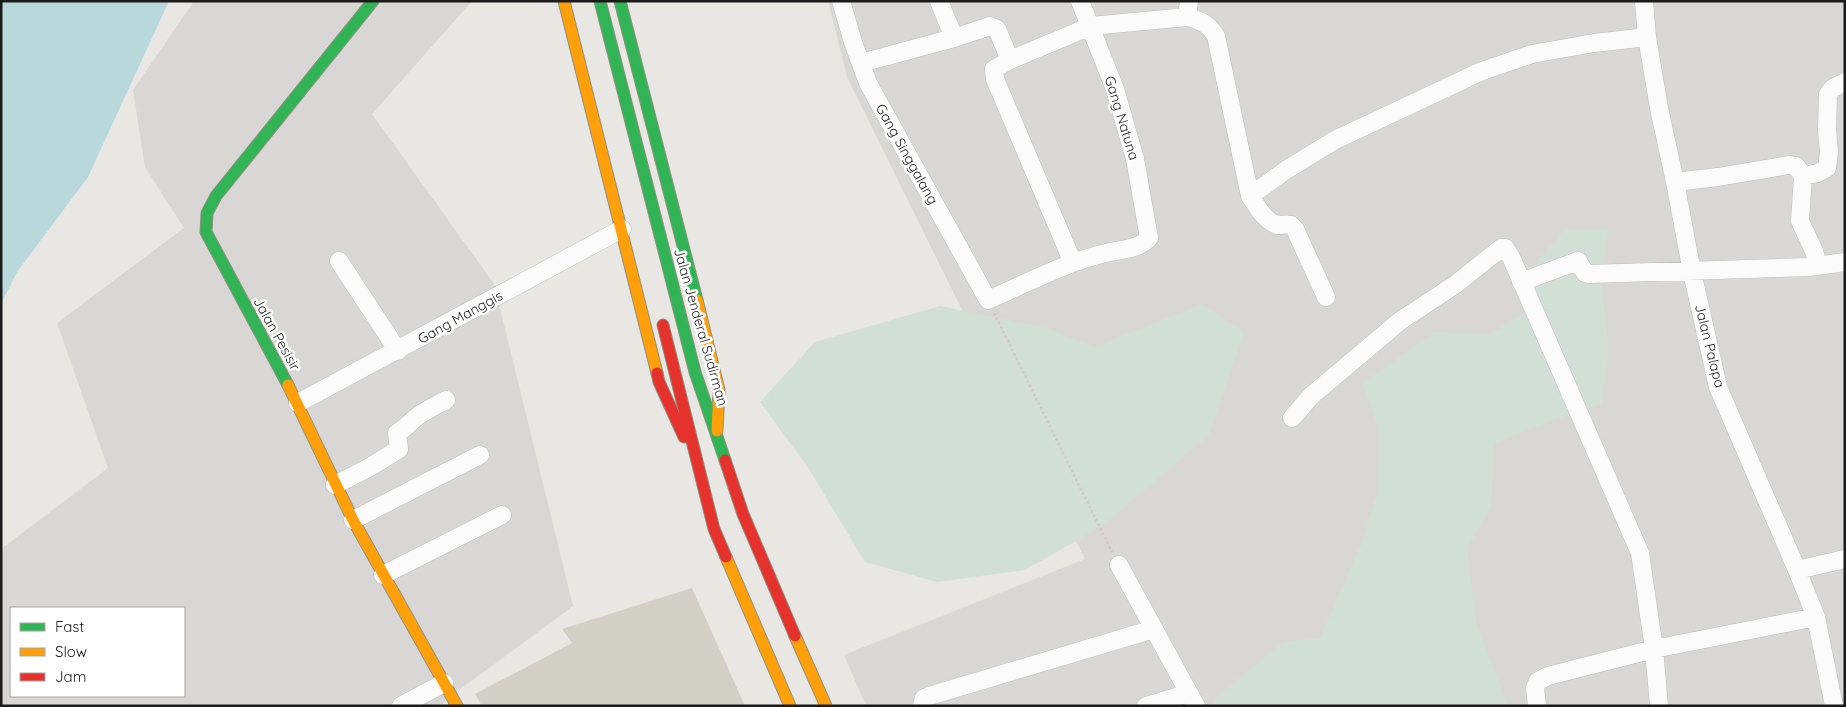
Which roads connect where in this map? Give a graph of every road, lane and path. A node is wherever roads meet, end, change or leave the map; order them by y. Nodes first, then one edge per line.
1 (373, 1) edge
2 (564, 1) edge
3 (600, 1) edge
4 (620, 1) edge
5 (841, 1) edge
6 (939, 1) edge
7 (1080, 1) edge
8 (1644, 1) edge
9 (1188, 9) edge
10 (1091, 26) junction
11 (1647, 37) junction
12 (954, 38) junction
13 (1010, 60) junction
14 (861, 63) junction
15 (1845, 82) edge
16 (1803, 176) junction
17 (1675, 182) junction
18 (1250, 196) junction
19 (622, 229) junction
20 (339, 260) dead end
21 (1845, 262) edge
22 (1073, 263) junction
23 (1818, 266) junction
24 (1692, 272) junction
25 (1521, 282) junction
26 (1326, 296) dead end
27 (988, 300) junction
28 (659, 310) dead end
29 (398, 351) junction
30 (446, 400) dead end
31 (298, 403) junction
32 (1292, 418) dead end
33 (717, 436) junction
34 (694, 445) junction
35 (480, 455) dead end
36 (335, 485) junction
37 (502, 515) dead end
38 (353, 520) junction
39 (1845, 559) edge
40 (1118, 565) joint
41 (1798, 570) junction
42 (383, 575) junction
43 (1816, 617) junction
44 (1154, 629) junction
45 (1654, 649) junction
46 (444, 683) junction
47 (1192, 699) edge
48 (400, 706) edge
49 (457, 706) edge
50 (790, 706) edge
51 (826, 706) edge
52 (922, 706) edge
53 (1146, 706) edge
54 (1537, 706) edge
55 (1659, 706) edge
56 (1834, 706) edge

1 - 31 street, Jalan Pesisir
2 - 19 street
3 - 33 street, Jalan Jenderal Sudirman
4 - 33 street
5 - 14 street, Gang Singgalang
6 - 12 street
7 - 10 street, Gang Natuna
8 - 11 street, Jalan Palapa
9 - 10 street
9 - 18 street
10 - 13 street
10 - 22 street, Gang Natuna
11 - 17 street, Jalan Palapa
11 - 18 street
12 - 13 street
12 - 14 street
13 - 22 street
14 - 27 street, Gang Singgalang
15 - 16 street
16 - 17 street
16 - 23 street
17 - 24 street, Jalan Palapa
18 - 26 street
19 - 29 street, Gang Manggis
19 - 34 street
20 - 29 street
21 - 23 street
22 - 27 street
23 - 24 street
24 - 25 street
24 - 41 street, Jalan Palapa
25 - 32 street
25 - 45 street
27 - 40 path
28 - 34 street
29 - 31 street, Gang Manggis
30 - 36 street
31 - 36 street, Jalan Pesisir
33 - 51 street, Jalan Jenderal Sudirman
34 - 50 street
35 - 38 street
36 - 38 street, Jalan Pesisir
37 - 42 street
38 - 42 street, Jalan Pesisir
39 - 41 street
40 - 44 street
41 - 43 street, Jalan Palapa
42 - 46 street, Jalan Pesisir
43 - 45 street
43 - 56 street, Jalan Palapa
44 - 47 street
44 - 52 street
45 - 54 street
45 - 55 street
46 - 48 street
46 - 49 street, Jalan Pesisir
47 - 53 street

